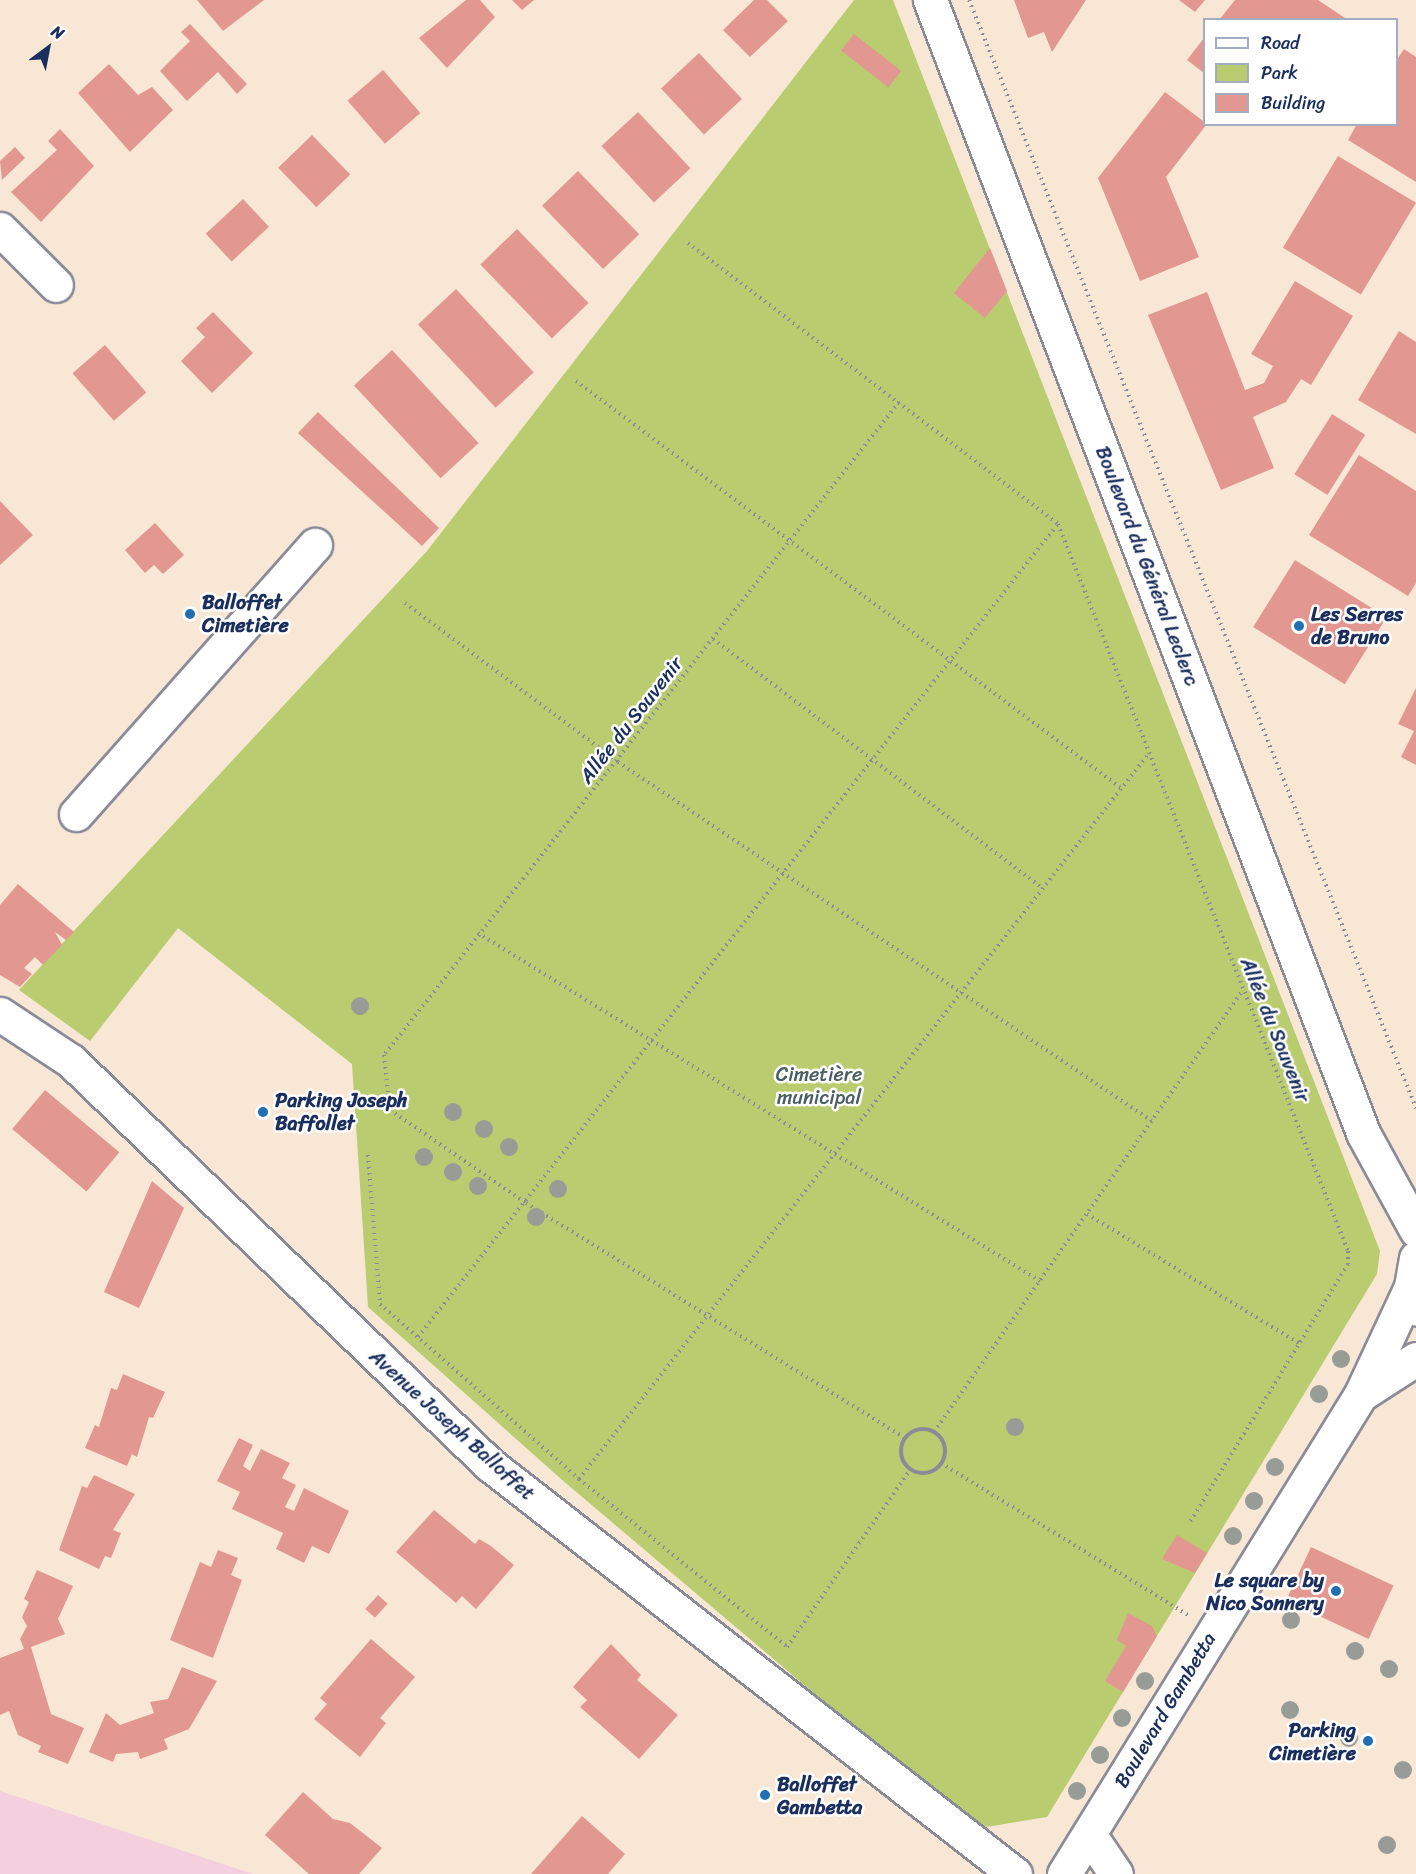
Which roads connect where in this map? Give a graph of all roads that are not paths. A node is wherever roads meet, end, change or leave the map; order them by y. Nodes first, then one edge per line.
1 (930, 0) edge
2 (0, 229) edge
3 (56, 285) dead end
4 (315, 545) dead end
5 (76, 814) dead end
6 (0, 1014) edge
7 (1363, 1133) junction
8 (1416, 1181) edge
9 (1416, 1230) edge
10 (1414, 1284) edge
11 (1416, 1359) edge
12 (1361, 1394) junction
13 (1089, 1834) junction
14 (1015, 1874) edge
15 (1064, 1874) edge
16 (1116, 1874) edge

1 - 7 main road, Boulevard du Général Leclerc
2 - 3 main road
4 - 5 main road
6 - 14 main road, Avenue Joseph Balloffet
7 - 8 main road, Boulevard du Général Leclerc
7 - 9 main road, Boulevard du Général Leclerc
10 - 12 main road, Boulevard Gambetta
11 - 12 main road, Boulevard Gambetta
12 - 13 main road, Boulevard Gambetta
13 - 15 main road, Boulevard Gambetta
13 - 16 main road

